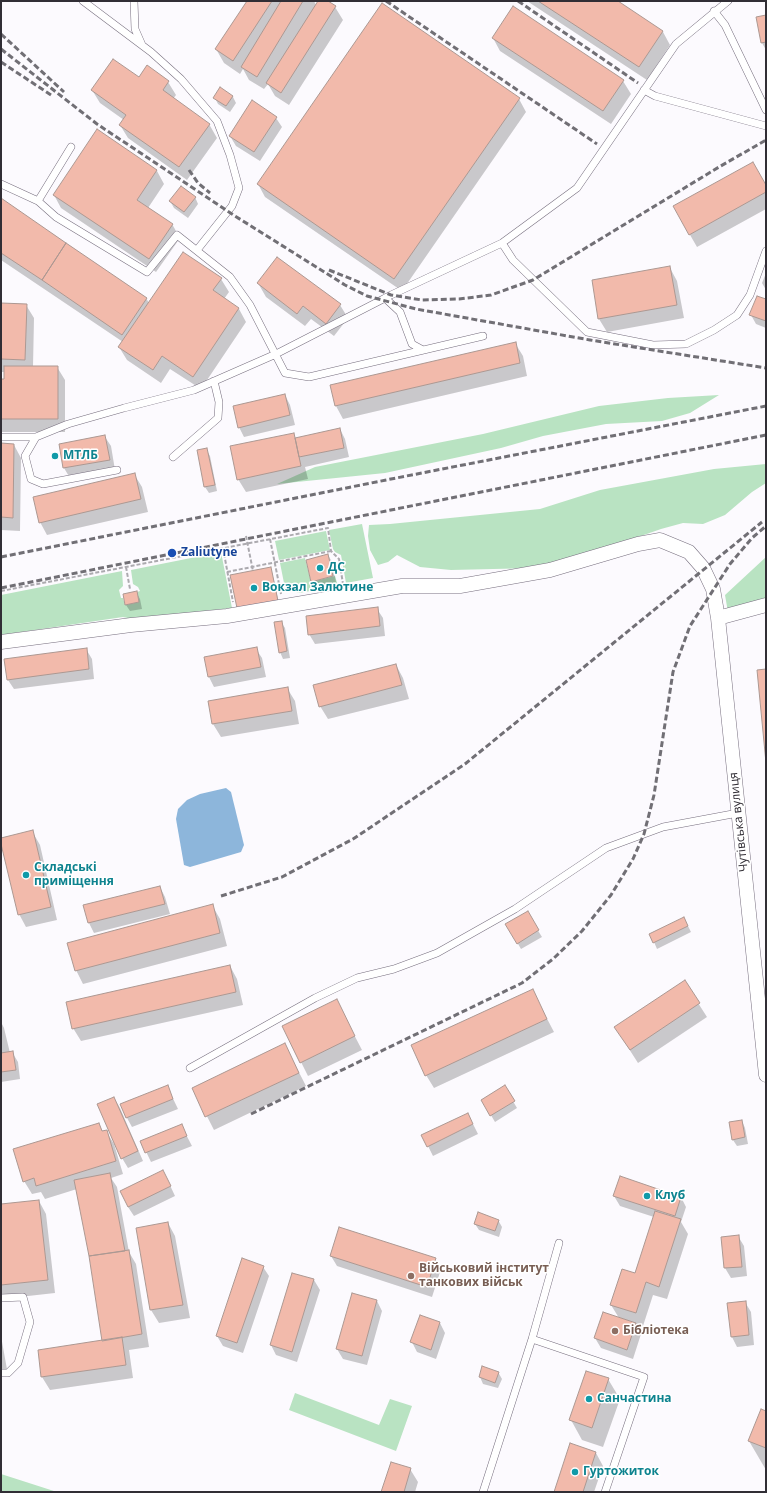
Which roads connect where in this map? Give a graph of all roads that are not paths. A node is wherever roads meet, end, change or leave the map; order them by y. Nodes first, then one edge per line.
1 (83, 1) edge
2 (134, 1) edge
3 (728, 1) edge
4 (714, 11) junction
5 (142, 46) junction
6 (644, 90) junction
7 (766, 110) edge
8 (766, 126) edge
9 (72, 147) dead end
10 (1, 184) edge
11 (38, 201) junction
12 (502, 243) junction
13 (197, 250) junction
14 (766, 251) edge
15 (385, 298) junction
16 (483, 336) dead end
17 (423, 350) junction
18 (276, 354) junction
19 (214, 381) junction
20 (1, 437) edge
21 (36, 437) junction
22 (173, 457) dead end
23 (117, 470) dead end
24 (766, 604) edge
25 (718, 618) junction
26 (1, 642) edge
27 (738, 813) junction
28 (190, 1068) dead end
29 (766, 1075) edge
30 (559, 1243) dead end
31 (1, 1298) edge
32 (532, 1339) junction
33 (1, 1373) edge
34 (484, 1492) edge
35 (605, 1492) edge

1 - 5 lane
2 - 5 lane
3 - 4 lane
4 - 6 lane
4 - 7 lane
5 - 13 lane
6 - 8 lane
6 - 12 lane
9 - 11 lane
10 - 11 lane
11 - 13 lane
12 - 14 lane
12 - 15 lane
13 - 18 lane
15 - 17 lane
15 - 18 lane
16 - 17 lane
17 - 18 lane
18 - 19 lane
19 - 21 lane
19 - 22 lane
20 - 21 lane
21 - 23 lane
24 - 25 street
25 - 26 street, Чутівська вулиця
25 - 27 street, Чутівська вулиця
27 - 28 lane
27 - 29 street, Чутівська вулиця
30 - 32 lane
31 - 33 lane
32 - 34 lane
32 - 35 lane

